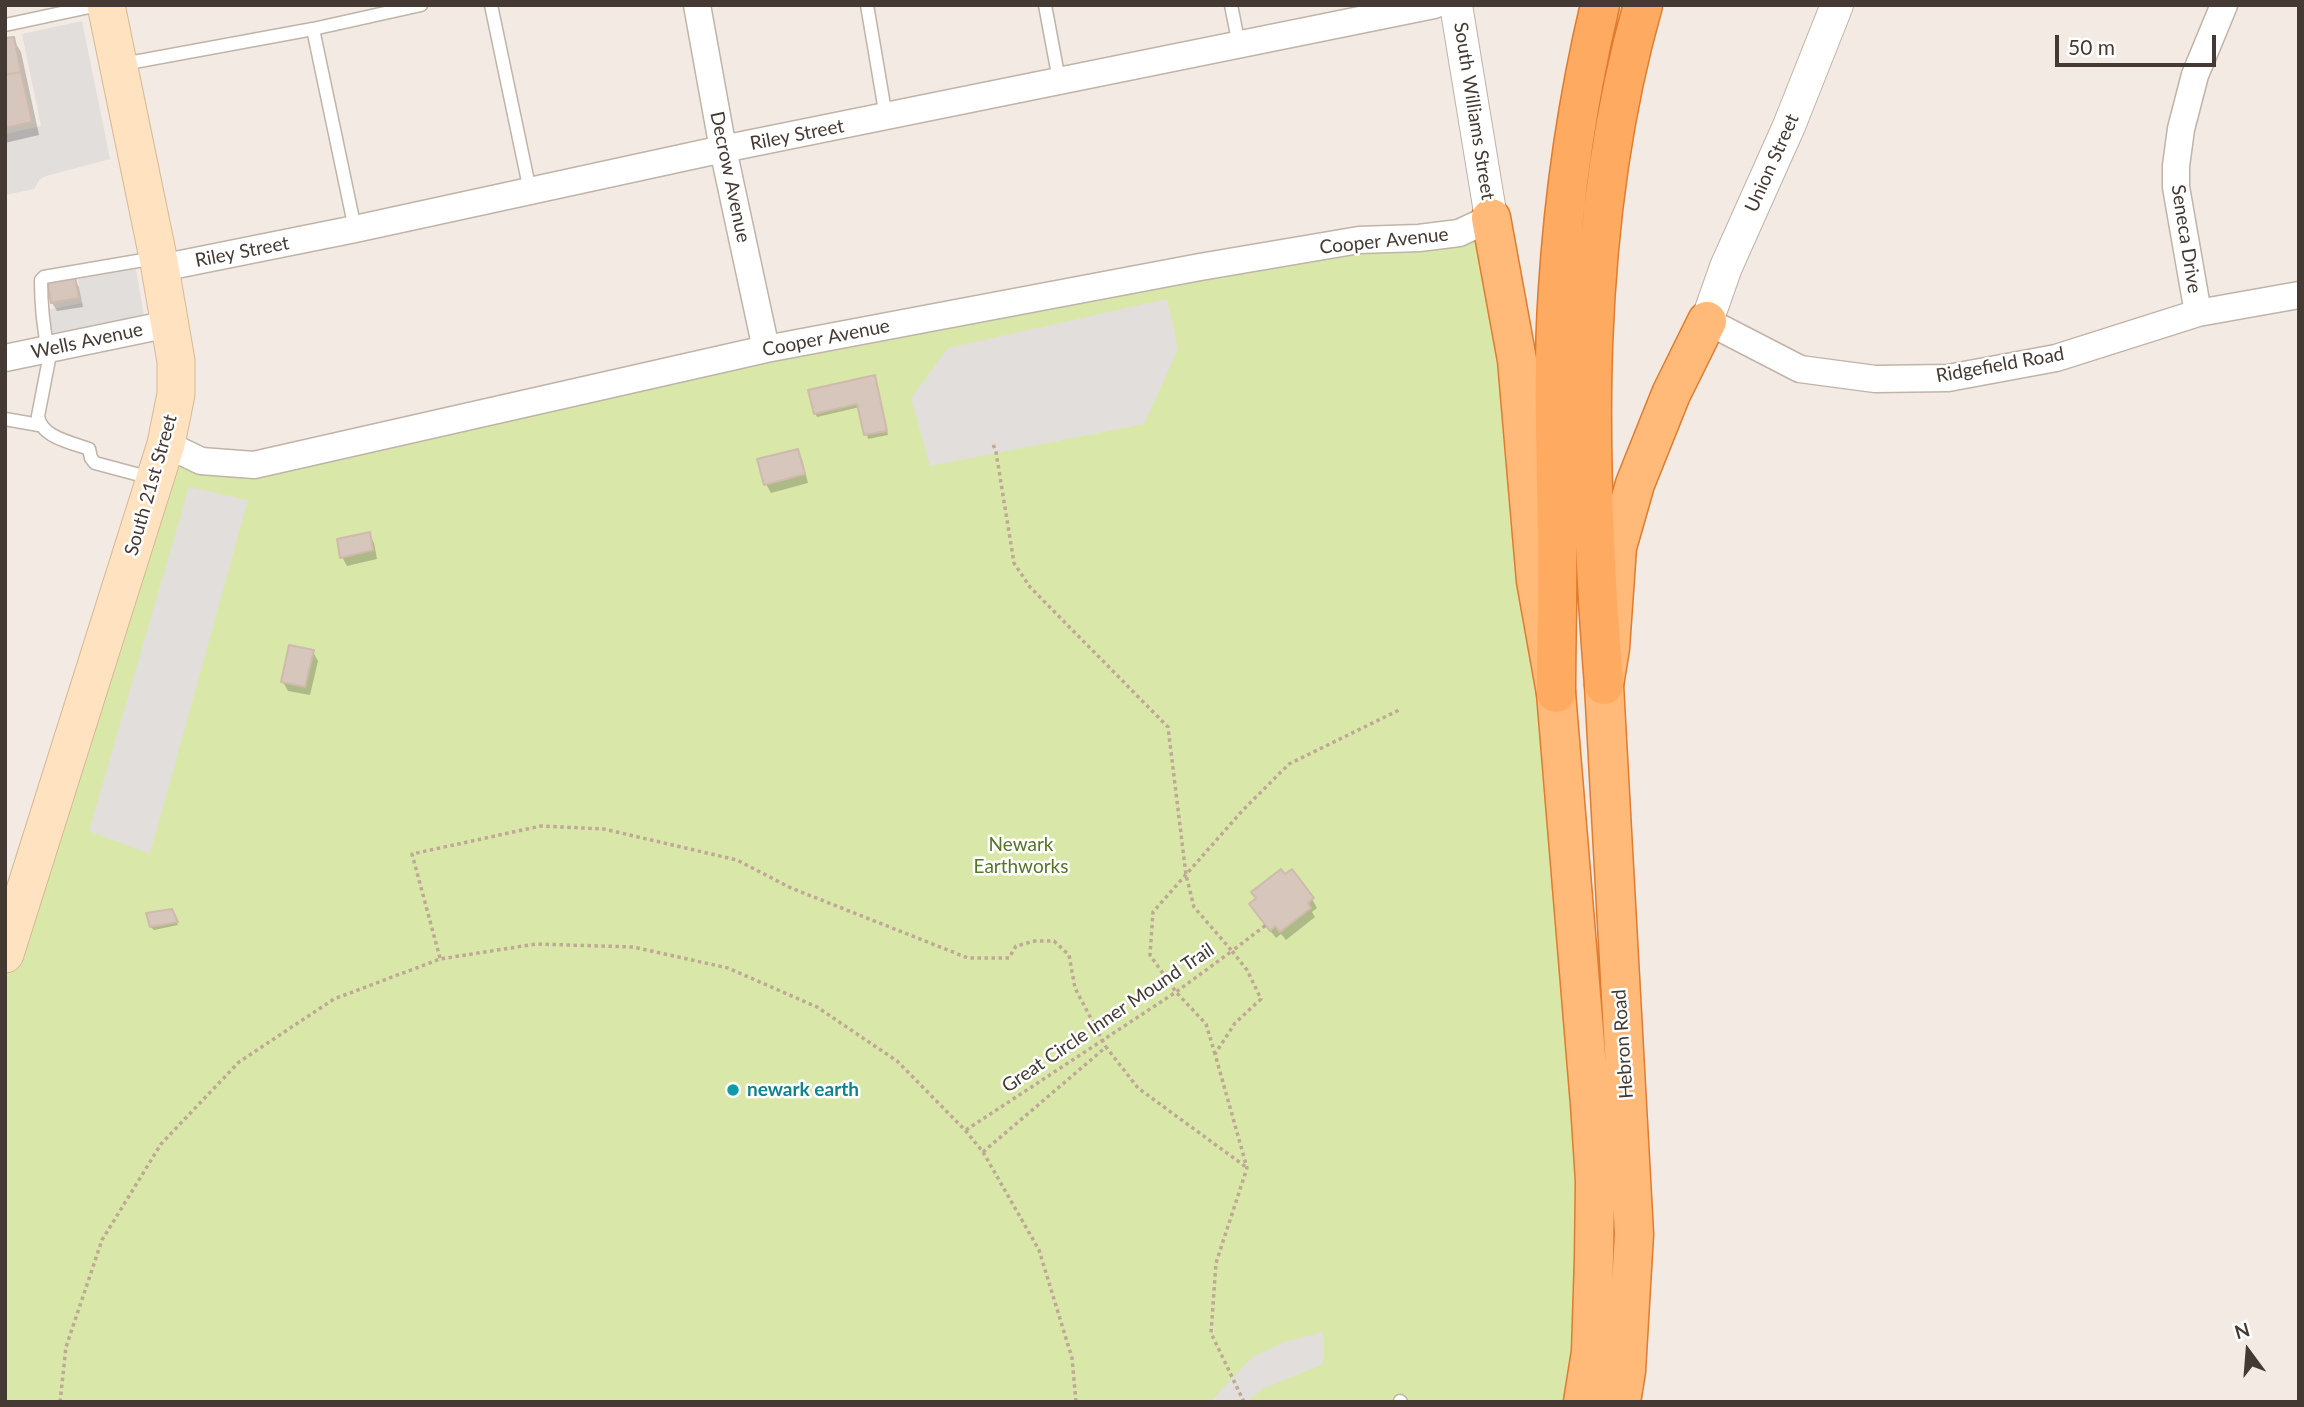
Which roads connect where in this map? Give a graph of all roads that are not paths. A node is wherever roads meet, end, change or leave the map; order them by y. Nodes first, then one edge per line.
1 (99, 5) edge
2 (106, 5) edge
3 (421, 5) edge
4 (491, 5) edge
5 (697, 5) edge
6 (867, 5) edge
7 (1045, 5) edge
8 (1231, 5) edge
9 (1434, 5) edge
10 (1456, 5) edge
11 (1601, 5) edge
12 (1643, 5) edge
13 (1837, 5) edge
14 (2224, 5) edge
15 (5, 26) edge
16 (313, 29) junction
17 (1239, 45) junction
18 (119, 65) junction
19 (1059, 80) junction
20 (886, 117) junction
21 (723, 149) junction
22 (530, 191) junction
23 (1491, 218) junction
24 (355, 229) junction
25 (160, 263) junction
26 (2299, 295) edge
27 (2198, 313) junction
28 (1706, 321) junction
29 (169, 324) junction
30 (49, 349) junction
31 (766, 349) junction
32 (5, 358) edge
33 (5, 419) edge
34 (39, 425) junction
35 (166, 444) junction
36 (155, 479) junction
37 (1604, 685) junction
38 (1556, 693) junction
39 (5, 954) edge
40 (1583, 1402) edge
41 (1620, 1402) edge

1 - 15 lane
2 - 18 main road, South 21st Street
3 - 16 lane
4 - 22 lane
5 - 21 street, Decrow Avenue
6 - 20 lane
7 - 19 lane
8 - 17 lane
9 - 17 street, Riley Street
10 - 23 street, South Williams Street
11 - 38 highway
12 - 37 highway
13 - 28 street, Union Street
14 - 27 street, Seneca Drive
16 - 18 lane
16 - 24 lane
17 - 19 street, Riley Street
18 - 25 main road, South 21st Street
19 - 20 street, Riley Street
20 - 21 street, Riley Street
21 - 22 street, Riley Street
21 - 31 street, Decrow Avenue
22 - 24 street, Riley Street
23 - 31 street, Cooper Avenue
23 - 38 highway, Hebron Road
24 - 25 street, Riley Street
25 - 29 main road, South 21st Street
25 - 30 lane
26 - 27 street, Ridgefield Road
27 - 28 street, Ridgefield Road
28 - 37 highway, Hebron Road
29 - 30 street, Wells Avenue
29 - 35 main road, South 21st Street
30 - 32 street, Wells Avenue
30 - 34 lane
31 - 35 street, Cooper Avenue
33 - 34 lane
34 - 36 lane
35 - 36 main road, South 21st Street
36 - 39 main road, South 21st Street
37 - 41 highway, Hebron Road
38 - 40 highway, Hebron Road

